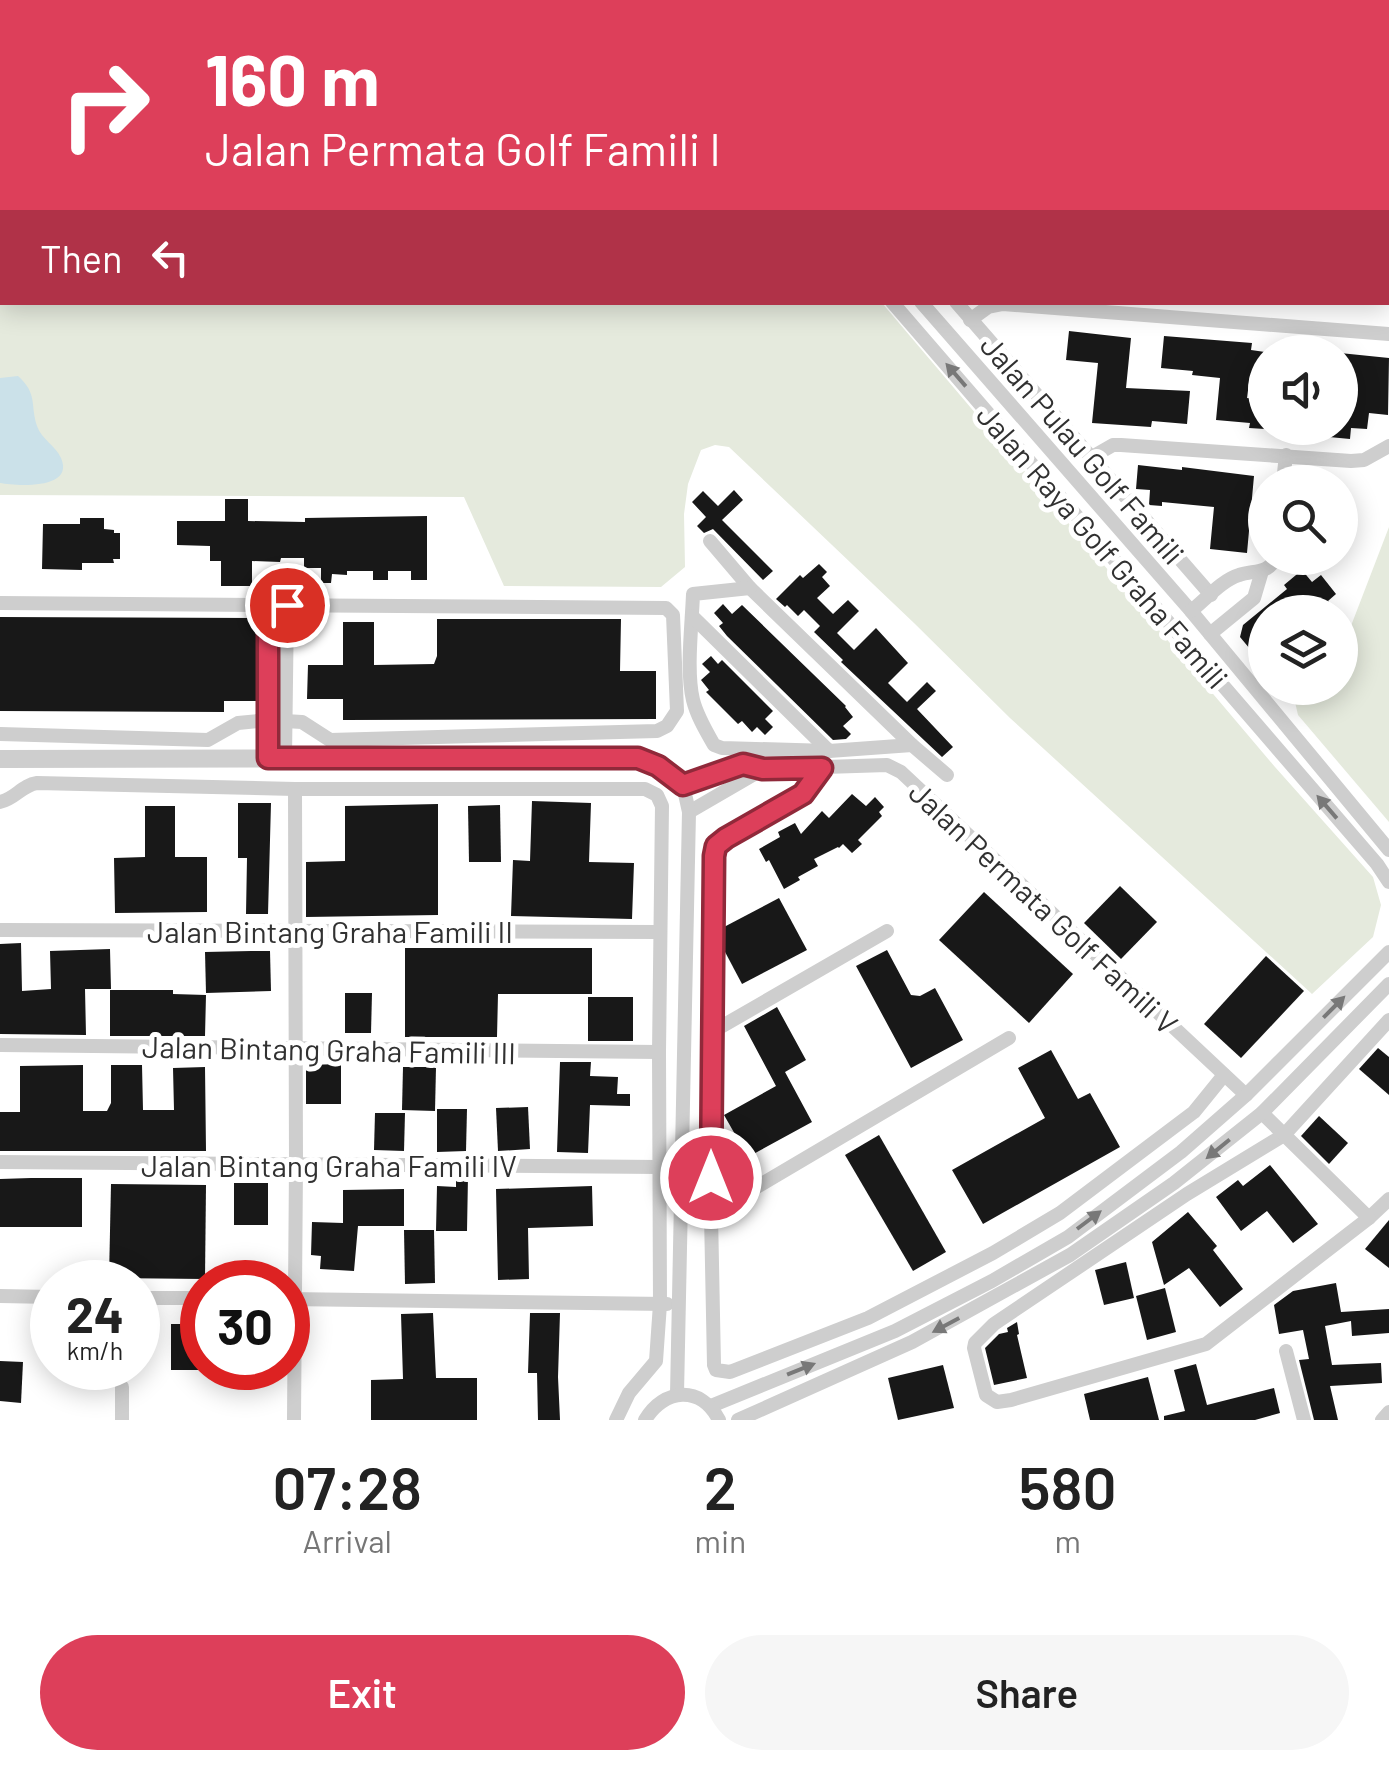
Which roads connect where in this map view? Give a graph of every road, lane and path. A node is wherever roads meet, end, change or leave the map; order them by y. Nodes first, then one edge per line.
1 (895, 305) edge
2 (924, 305) edge
3 (958, 305) edge
4 (998, 305) edge
5 (1016, 305) edge
6 (970, 320) junction
7 (1389, 334) edge
8 (1389, 446) edge
9 (1286, 455) junction
10 (1092, 457) junction
11 (1285, 465) edge
12 (710, 541) dead end
13 (1248, 573) edge
14 (1261, 575) edge
15 (750, 588) junction
16 (1211, 595) junction
17 (0, 603) edge
18 (268, 605) junction
19 (287, 605) junction
20 (1191, 611) junction
21 (692, 616) junction
22 (1210, 634) junction
23 (268, 720) junction
24 (285, 721) junction
25 (0, 734) edge
26 (714, 745) junction
27 (912, 745) junction
28 (829, 750) junction
29 (276, 758) junction
30 (0, 759) edge
31 (822, 768) junction
32 (763, 769) junction
33 (712, 774) junction
34 (947, 775) dead end
35 (683, 785) junction
36 (295, 790) junction
37 (0, 802) edge
38 (690, 812) junction
39 (1389, 850) edge
40 (1389, 882) edge
41 (0, 930) edge
42 (296, 930) junction
43 (886, 931) dead end
44 (660, 932) junction
45 (1389, 952) edge
46 (1389, 984) edge
47 (1389, 1020) edge
48 (712, 1032) junction
49 (1009, 1038) dead end
50 (0, 1045) edge
51 (296, 1050) junction
52 (659, 1052) junction
53 (1224, 1075) junction
54 (1246, 1096) junction
55 (1262, 1113) junction
56 (1284, 1136) junction
57 (0, 1162) edge
58 (296, 1164) junction
59 (658, 1167) junction
60 (1389, 1199) edge
61 (711, 1214) junction
62 (1370, 1218) junction
63 (292, 1260) edge
64 (0, 1296) edge
65 (30, 1297) edge
66 (310, 1299) edge
67 (660, 1304) junction
68 (679, 1304) junction
69 (1286, 1352) dead end
70 (122, 1390) edge
71 (293, 1390) edge
72 (677, 1394) junction
73 (1389, 1412) edge
74 (715, 1413) edge
75 (122, 1420) edge
76 (294, 1420) edge
77 (616, 1420) edge
78 (644, 1420) edge
79 (738, 1420) edge
80 (1304, 1420) edge
81 (1382, 1420) edge

40 -> 1 street, Jalan Raya Golf Graha Famili
2 - 20 street, Jalan Raya Golf Graha Famili
3 - 6 street, Jalan Pulau Golf Famili
4 - 6 street
5 - 7 street
6 - 10 street, Jalan Pulau Golf Famili
8 - 9 street
9 - 10 street
9 - 11 street
10 - 16 street, Jalan Pulau Golf Famili
12 - 15 street
13 - 16 street
14 - 22 street
15 - 21 street
15 - 27 street
16 - 20 street
17 - 18 street
18 - 19 street
18 - 23 street
19 - 24 street
19 - 24 street
20 - 22 street, Jalan Raya Golf Graha Famili
21 - 26 street
21 - 28 street
22 - 39 street, Jalan Raya Golf Graha Famili
23 - 24 street
23 - 25 street
23 - 29 street
24 - 29 street
26 - 28 street
26 - 33 street
27 - 28 street
27 - 34 street
29 - 30 street
29 - 35 street
31 - 32 street, Jalan Permata Golf Famili V
31 - 48 street
31 - 53 street, Jalan Permata Golf Famili V
32 - 33 street, Jalan Permata Golf Famili V
32 - 38 street, Jalan Permata Golf Famili V
33 - 35 street, Jalan Permata Golf Famili V
35 - 38 street
36 - 37 street
36 - 42 street
36 - 44 street
38 - 68 street
41 - 42 street, Jalan Bintang Graha Famili II
42 - 44 street, Jalan Bintang Graha Famili II
42 - 51 street
43 - 48 street
44 - 52 street
54 -> 45 street
46 - 55 street
47 - 56 street
48 - 61 street
49 - 61 street
50 - 51 street, Jalan Bintang Graha Famili III
51 - 52 street, Jalan Bintang Graha Famili III
51 - 58 street
52 - 59 street
53 - 54 street, Jalan Permata Golf Famili V
53 - 61 street
74 -> 54 street
55 - 56 street
55 -> 79 street
56 - 62 street
56 - 62 street
57 - 58 street, Jalan Bintang Graha Famili IV
58 - 59 street, Jalan Bintang Graha Famili IV
58 - 63 street
59 - 67 street
60 - 62 street
64 - 65 street
66 - 67 street
67 - 68 street
67 - 77 street
68 - 72 street
69 - 80 street
70 - 75 street
71 - 76 street
72 - 74 street
72 - 78 street
73 - 81 street

